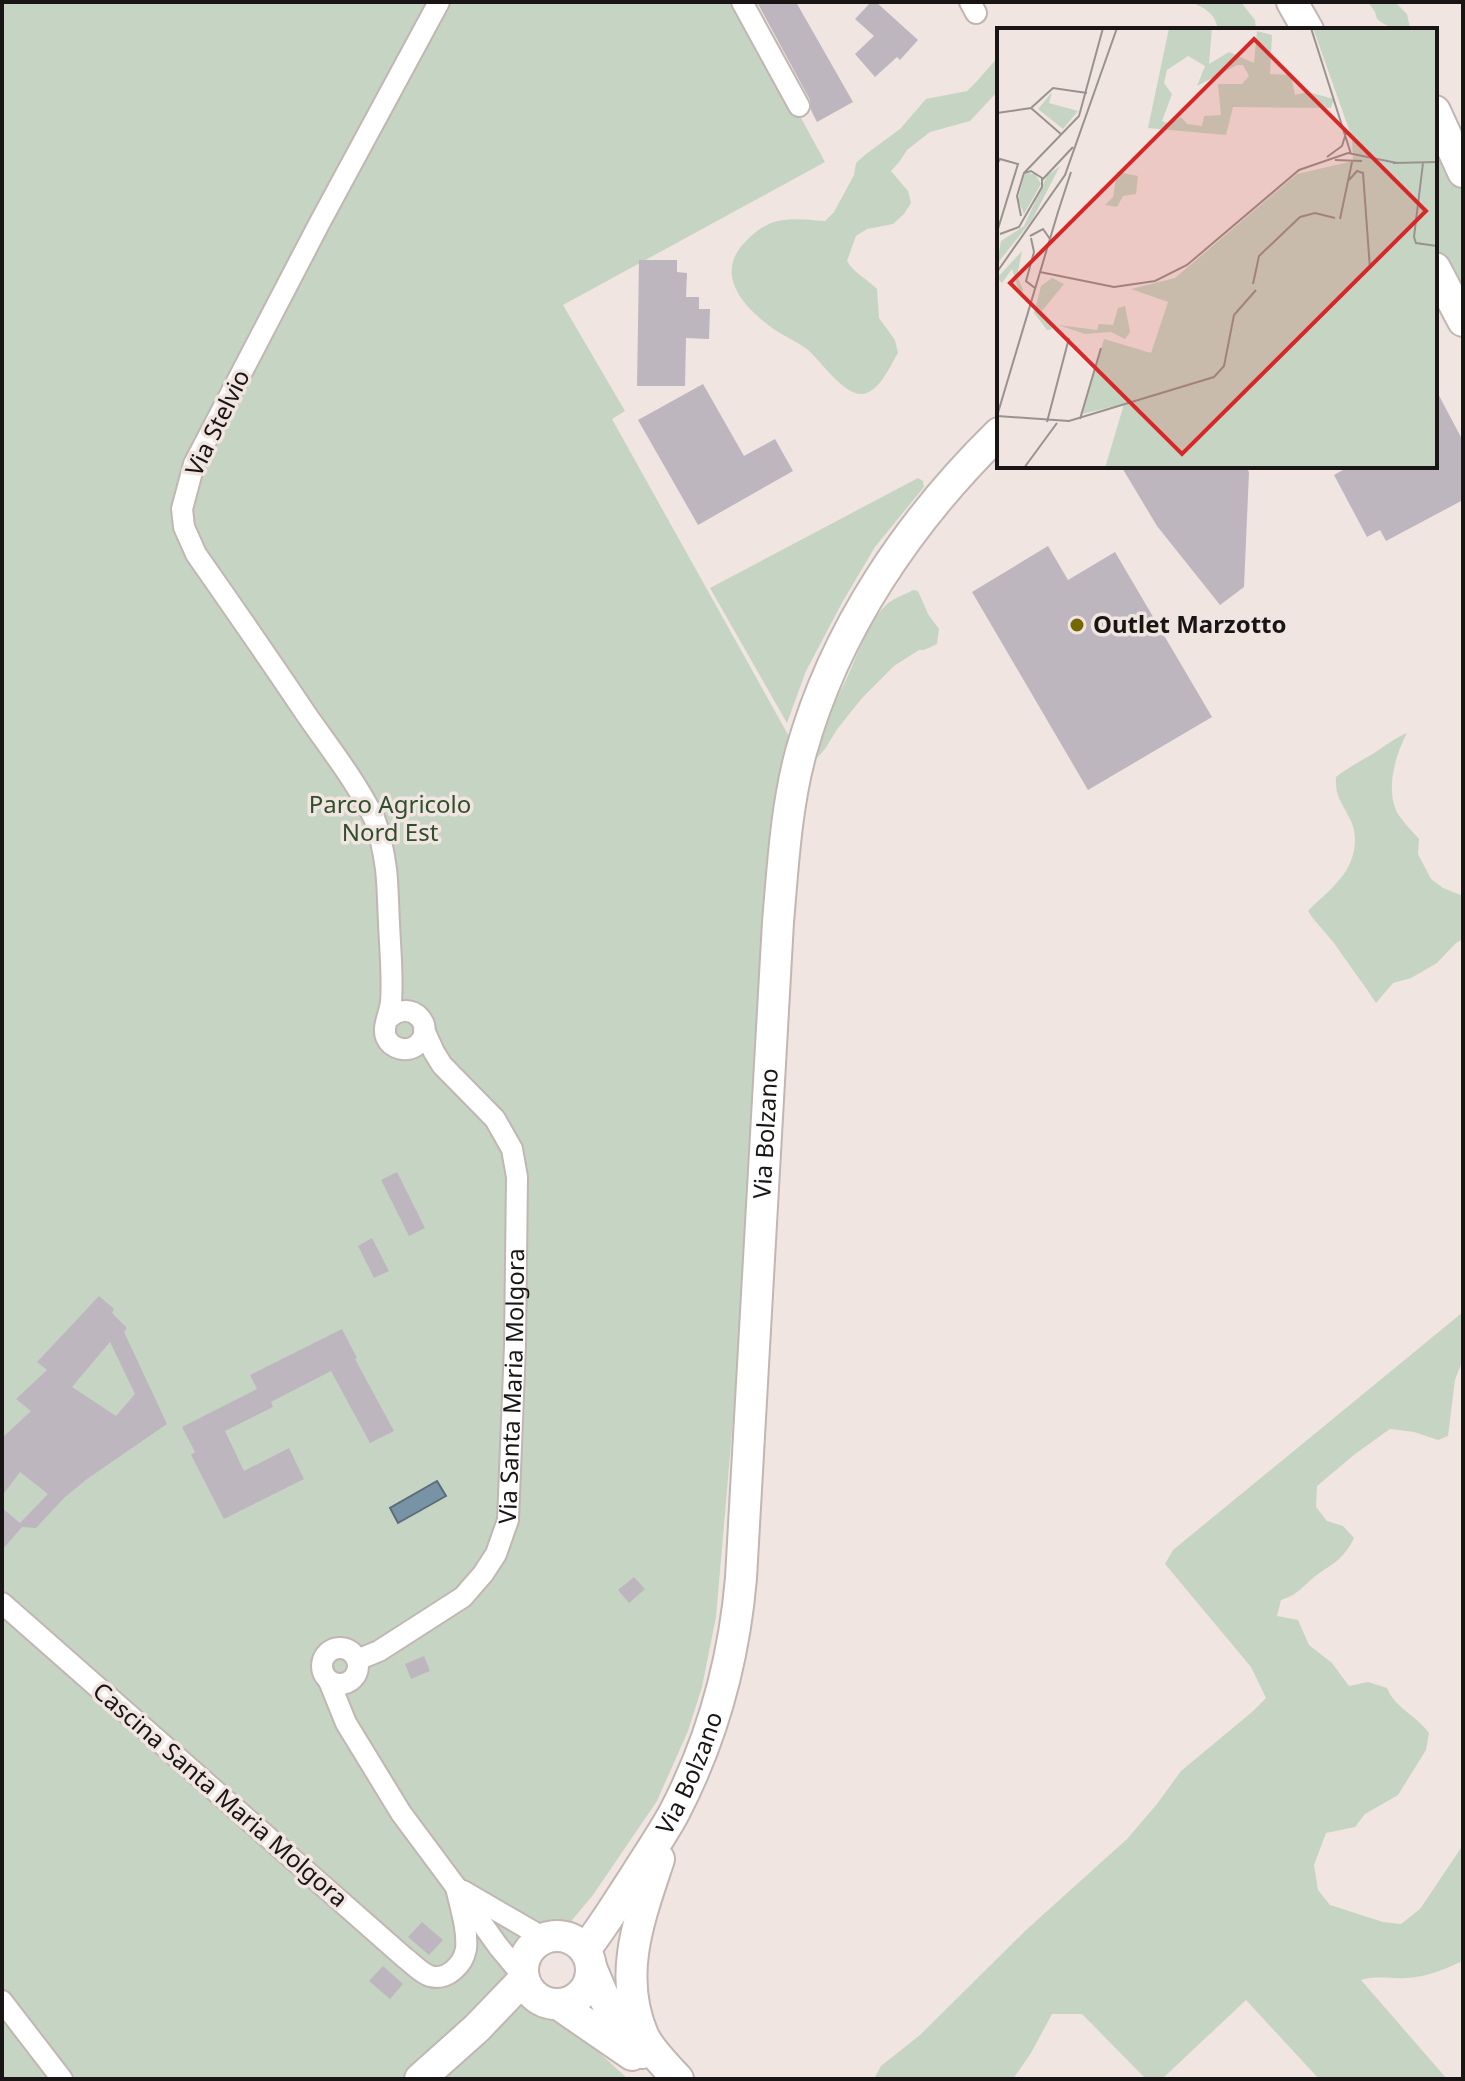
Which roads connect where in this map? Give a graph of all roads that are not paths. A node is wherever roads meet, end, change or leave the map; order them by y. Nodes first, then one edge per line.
1 (439, 2) edge
2 (742, 2) edge
3 (1292, 2) edge
4 (1307, 28) edge
5 (799, 106) dead end
6 (1437, 115) edge
7 (1463, 172) edge
8 (1437, 272) edge
9 (1463, 321) edge
10 (997, 435) edge
11 (392, 975) junction
12 (411, 1011) junction
13 (389, 1018) junction
14 (424, 1030) junction
15 (409, 1049) junction
16 (442, 1065) junction
17 (2, 1603) edge
18 (673, 1814) junction
19 (456, 1887) junction
20 (572, 1949) junction
21 (523, 1977) junction
22 (2, 2001) edge
23 (551, 2002) junction
24 (62, 2079) edge
25 (420, 2079) edge
26 (433, 2079) edge
27 (670, 2079) edge
28 (678, 2079) edge

1 - 11 street, Via Stelvio
2 - 5 street
3 - 4 street
6 - 7 street
8 - 9 street
10 - 18 street, Via Bolzano
11 - 12 street, Via Stelvio
11 - 13 street, Via Stelvio
12 - 13 street
12 - 14 street
13 - 15 street
14 - 15 street
14 - 16 street
15 - 16 street
16 - 19 street, Via Santa Maria Molgora
17 - 19 street, Cascina Santa Maria Molgora
18 - 20 street, Via Bolzano
18 - 28 street
19 - 20 street
19 - 21 street
20 - 21 street
20 - 23 street
20 - 27 street
21 - 23 street
21 - 25 street
22 - 24 street
23 - 26 street
23 - 27 street

